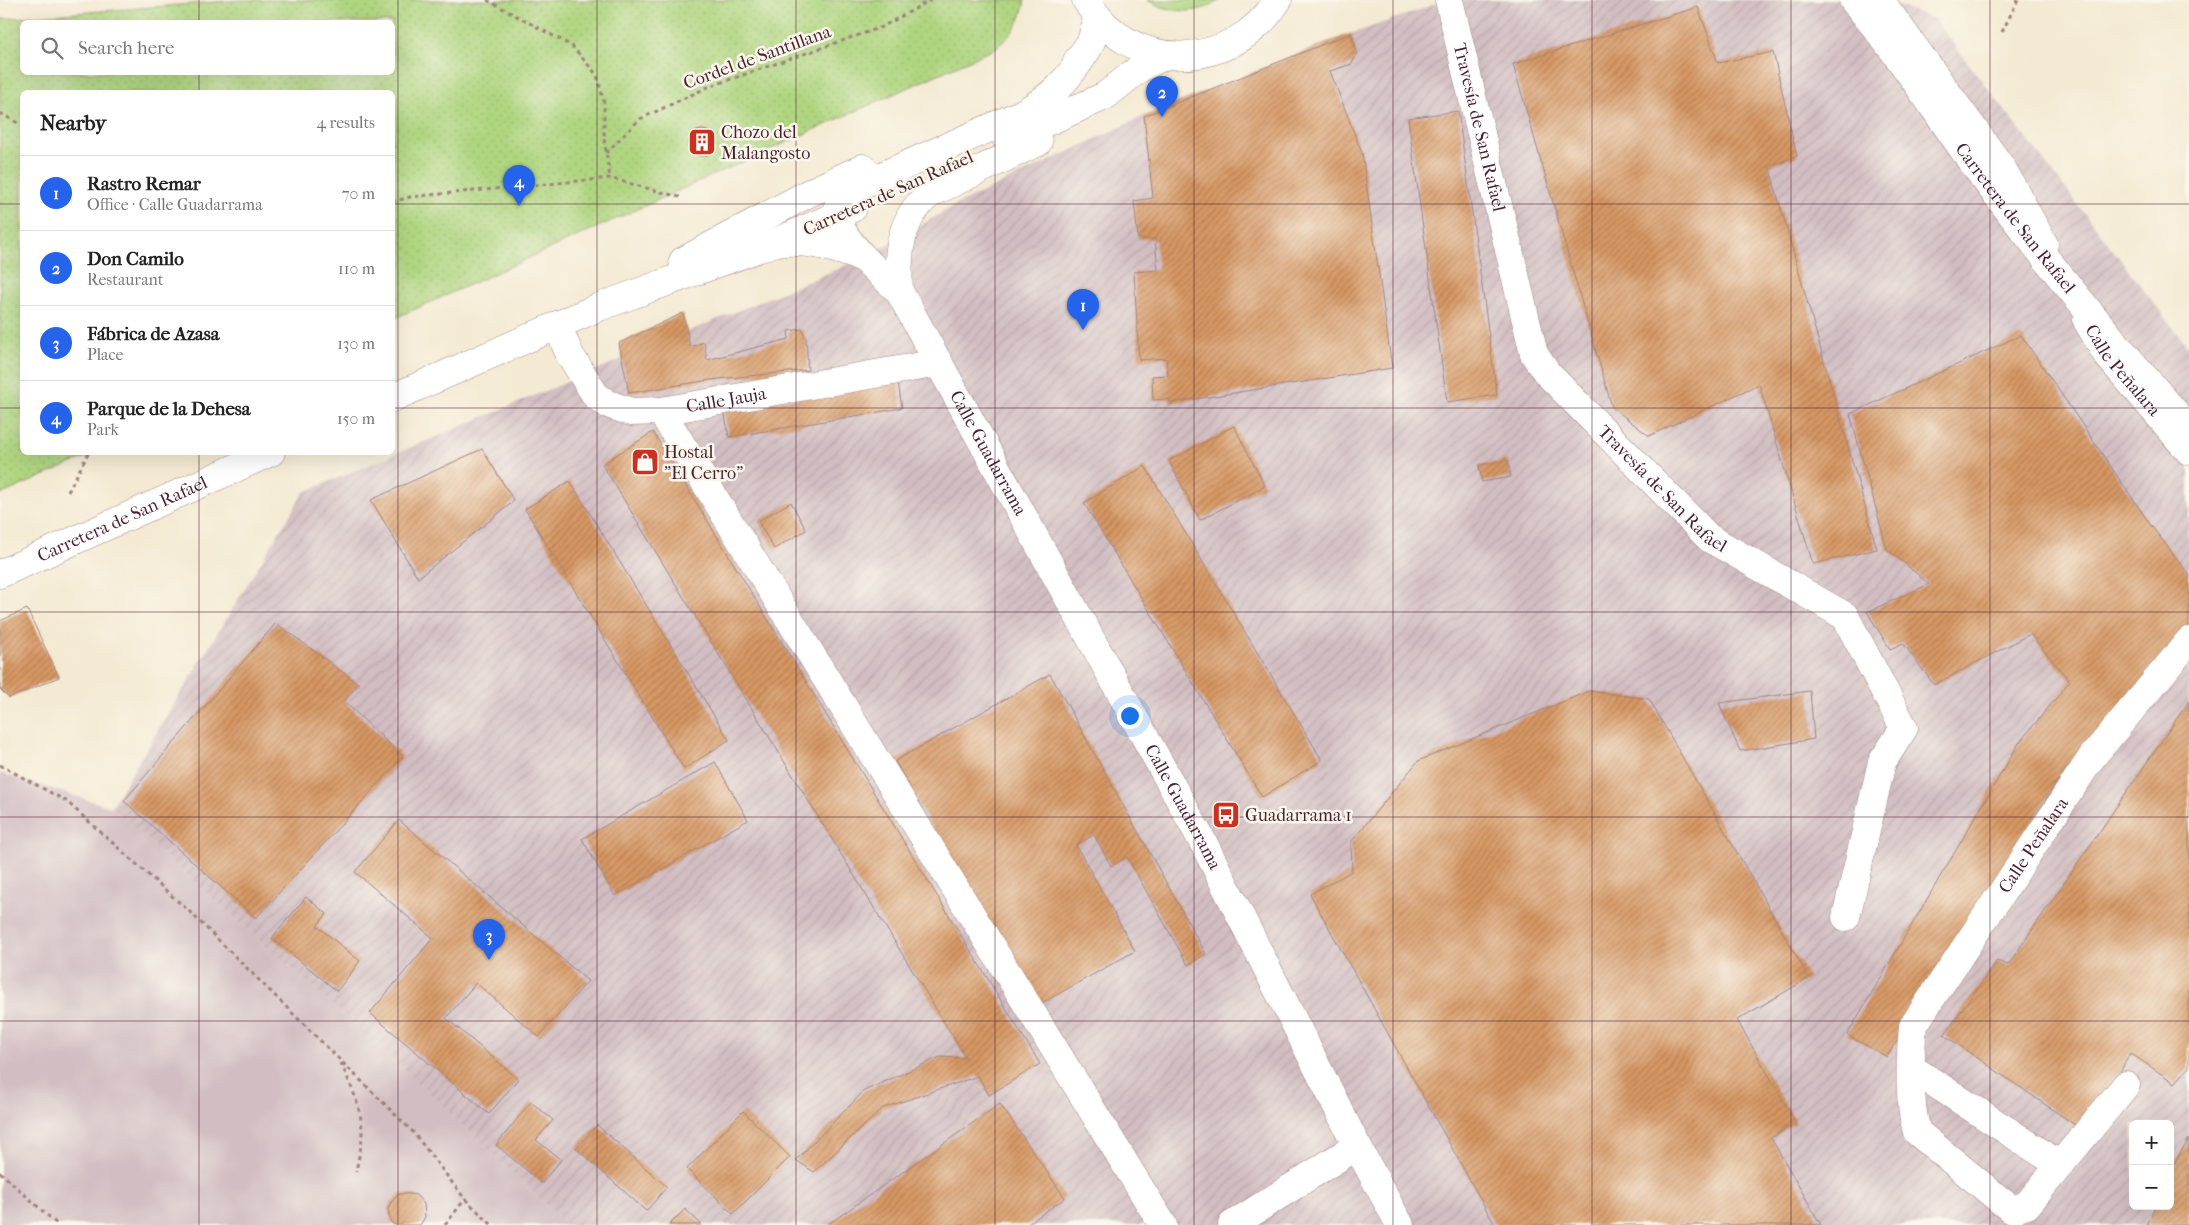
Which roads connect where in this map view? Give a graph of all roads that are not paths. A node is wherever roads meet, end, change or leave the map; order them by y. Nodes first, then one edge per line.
1 (1450, 0) edge
2 (1852, 0) edge
3 (1880, 0) edge
4 (1282, 4) edge
5 (1092, 9) edge
6 (1089, 47) junction
7 (1166, 54) junction
8 (1105, 96) junction
9 (837, 216) junction
10 (776, 242) junction
11 (864, 258) junction
12 (2067, 284) junction
13 (899, 291) junction
14 (598, 307) junction
15 (557, 325) junction
16 (939, 363) junction
17 (395, 397) edge
18 (661, 411) junction
19 (2189, 428) edge
20 (2189, 451) edge
21 (263, 455) edge
22 (0, 574) edge
23 (2189, 641) edge
24 (1846, 917) dead end
25 (1911, 1068) junction
26 (2126, 1085) dead end
27 (1357, 1146) junction
28 (2060, 1165) junction
29 (1163, 1225) edge
30 (1232, 1225) edge
31 (1400, 1225) edge

1 - 24 main road, Travesía de San Rafael
2 - 12 main road, Carretera de San Rafael
3 - 12 main road
4 - 7 main road
5 - 6 main road, Carretera de San Rafael
5 - 7 main road
6 - 9 main road
6 - 14 main road, Carretera de San Rafael
7 - 8 main road, Carretera de San Rafael
8 - 9 main road, Carretera de San Rafael
8 - 13 main road
9 - 10 main road, Carretera de San Rafael
9 - 11 main road
10 - 11 main road
10 - 14 main road, Carretera de San Rafael
11 - 13 main road
12 - 19 main road, Carretera de San Rafael
12 - 20 main road, Calle Peñalara
13 - 16 main road, Calle Guadarrama
14 - 15 main road, Carretera de San Rafael
15 - 17 main road, Carretera de San Rafael
15 - 18 main road, Calle Jauja
16 - 18 main road, Calle Jauja
16 - 27 main road, Calle Guadarrama
18 - 29 main road
21 - 22 main road, Carretera de San Rafael
23 - 25 main road, Calle Peñalara
25 - 28 main road
25 - 28 main road, Calle Peñalara
26 - 28 main road, Calle Peñalara
27 - 30 main road
27 - 31 main road, Calle Guadarrama

